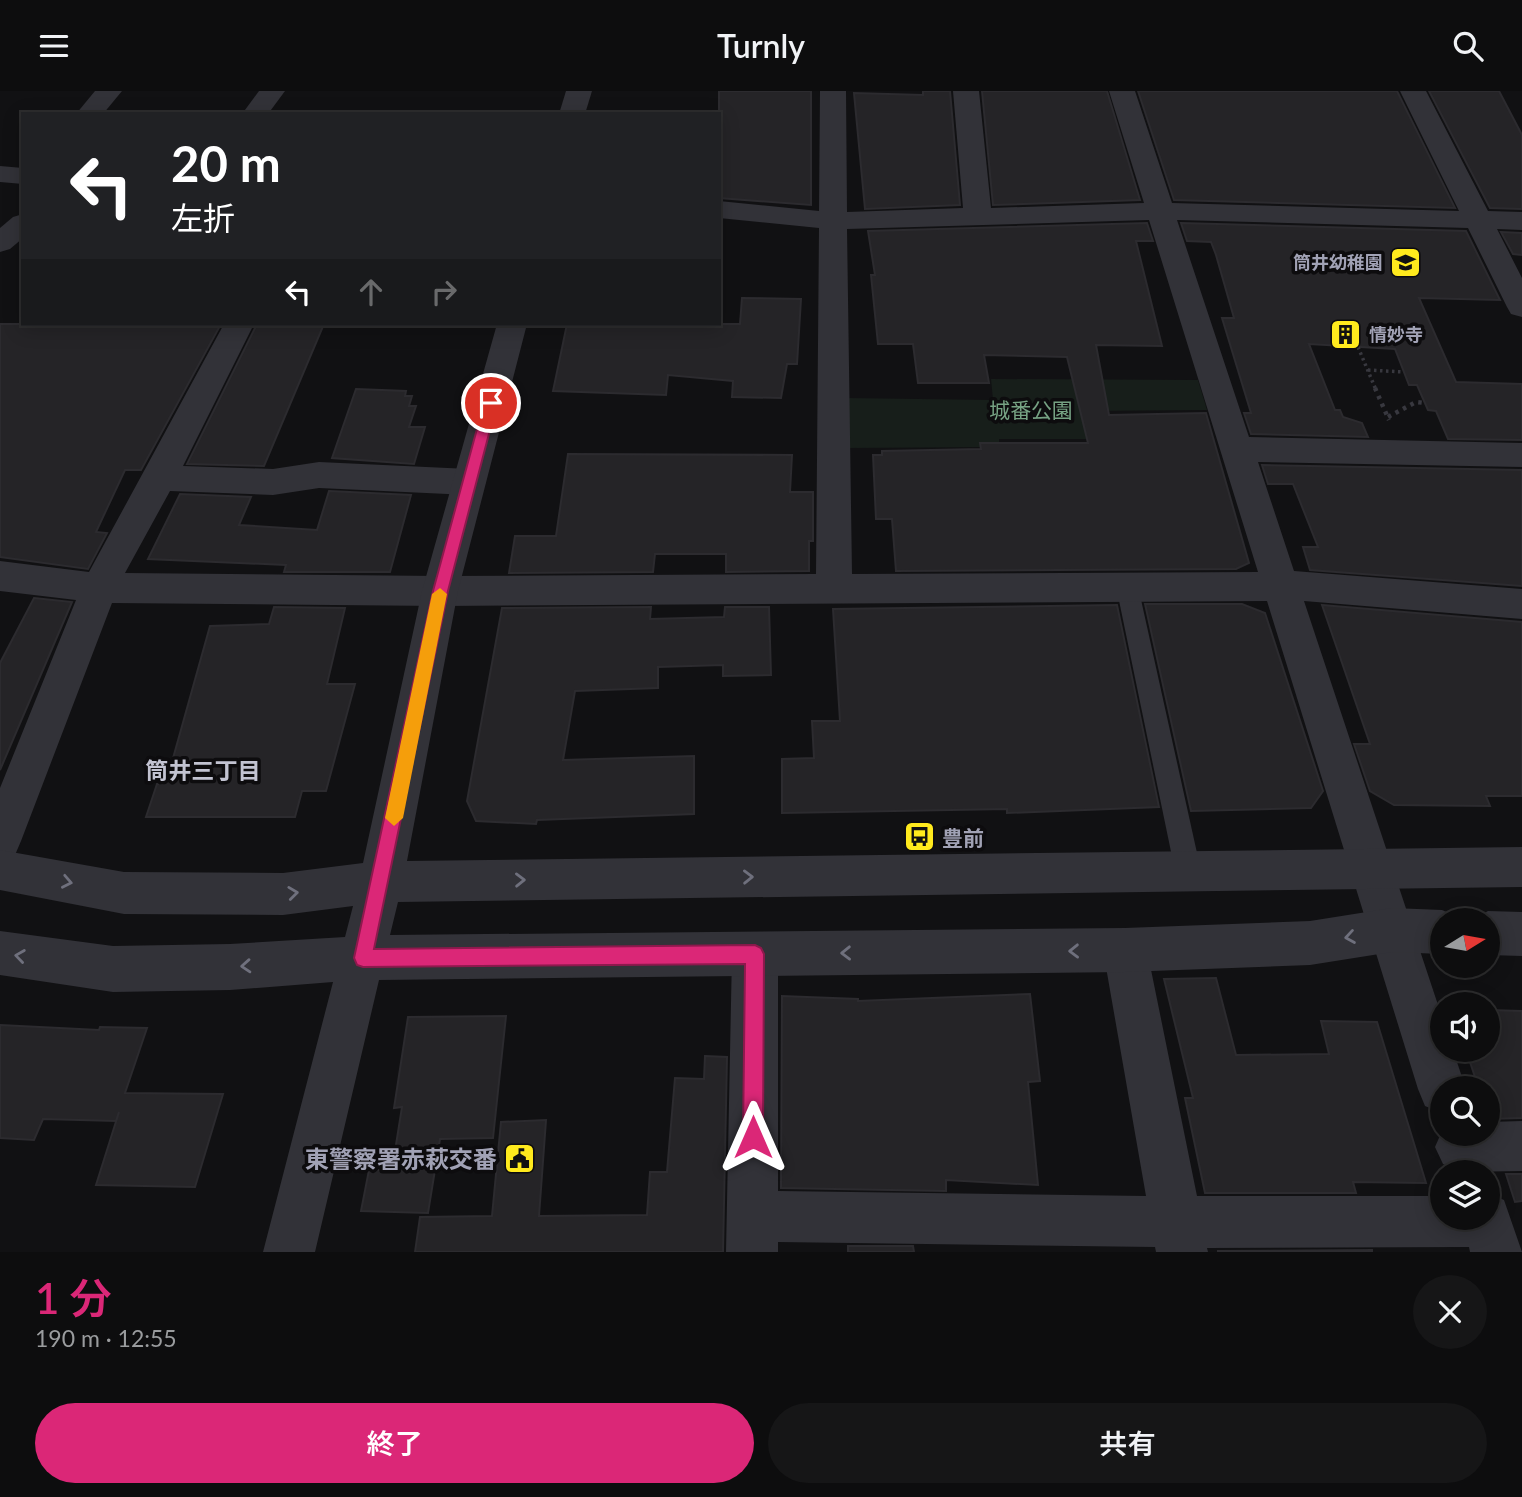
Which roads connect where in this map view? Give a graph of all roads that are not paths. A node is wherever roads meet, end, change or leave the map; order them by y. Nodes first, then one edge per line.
1 (109, 91) edge
2 (272, 91) edge
3 (579, 91) edge
4 (833, 91) edge
5 (966, 91) edge
6 (1122, 91) edge
7 (1413, 91) edge
8 (91, 112) edge
9 (256, 112) edge
10 (573, 112) edge
11 (0, 174) edge
12 (21, 176) edge
13 (721, 209) edge
14 (1160, 211) junction
15 (978, 216) junction
16 (1479, 220) junction
17 (833, 221) junction
18 (1522, 221) edge
19 (21, 225) edge
20 (0, 243) edge
21 (1522, 307) edge
22 (238, 326) edge
23 (511, 326) edge
24 (1237, 449) junction
25 (1522, 455) edge
26 (160, 478) junction
27 (469, 482) junction
28 (0, 576) edge
29 (1127, 586) junction
30 (834, 587) junction
31 (1279, 587) junction
32 (99, 588) junction
33 (440, 591) junction
34 (1522, 604) edge
35 (0, 841) edge
36 (1522, 867) edge
37 (1370, 868) junction
38 (0, 870) edge
39 (1188, 871) junction
40 (381, 882) junction
41 (1392, 930) junction
42 (1430, 932) edge
43 (1500, 933) edge
44 (1522, 934) edge
45 (1125, 950) junction
46 (0, 953) edge
47 (755, 954) junction
48 (363, 958) junction
49 (1438, 1076) edge
50 (1522, 1146) edge
51 (1462, 1151) edge
52 (1489, 1230) edge
53 (752, 1234) edge
54 (1179, 1237) edge
55 (289, 1252) edge

1 - 8 street
2 - 9 street
3 - 10 street
4 - 17 street
5 - 15 street
6 - 14 street
7 - 16 street
11 - 12 street
13 - 17 street
14 - 15 street
14 - 16 street
14 - 24 street
15 - 17 street
16 - 18 street
16 - 21 street
17 - 30 street
19 - 20 street
22 - 26 street
23 - 27 street
24 - 25 street
24 - 31 street
26 - 27 street
26 - 32 street
27 - 33 street
28 - 32 street
29 - 30 street
29 - 31 street
29 - 39 lane
30 - 33 street
31 - 34 street
31 - 37 street
32 - 33 street
32 - 35 street
33 - 40 street
36 - 37 street
37 - 39 street
37 - 41 street
38 -> 40 street
40 -> 39 street
40 - 48 street
41 - 42 street
41 -> 45 street
41 - 49 street
43 - 44 street
45 -> 47 street
45 - 54 street
48 -> 46 street
47 - 48 street
47 - 53 street
48 - 55 street
50 - 51 street
52 - 54 street
53 - 54 street

